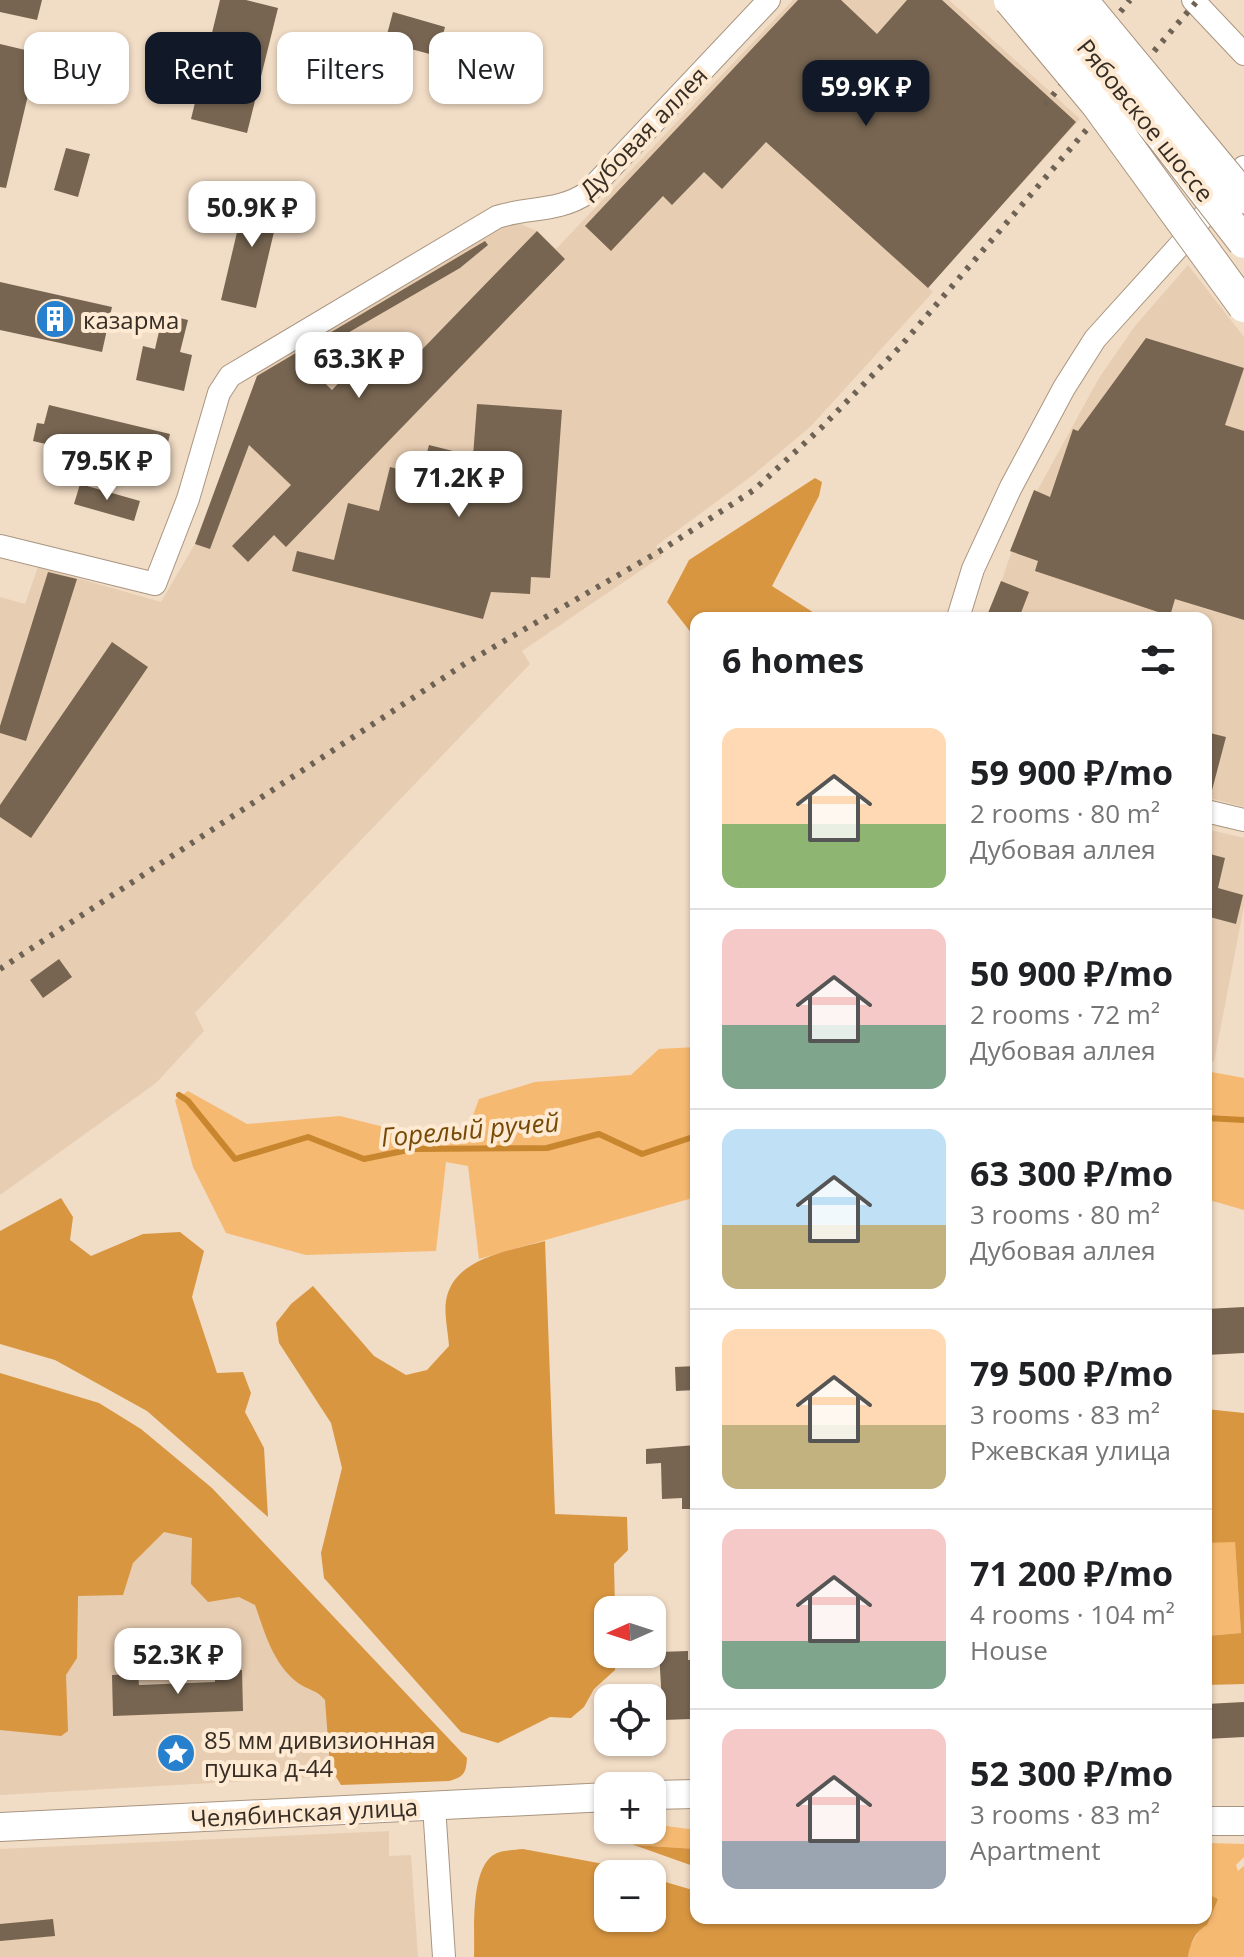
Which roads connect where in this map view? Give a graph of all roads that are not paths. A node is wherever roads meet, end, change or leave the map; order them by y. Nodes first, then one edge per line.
1 (769, 0) edge
2 (1010, 0) edge
3 (1046, 0) edge
4 (1081, 0) edge
5 (1193, 0) edge
6 (1244, 54) edge
7 (1244, 167) edge
8 (1244, 197) edge
9 (1244, 242) edge
10 (1244, 306) edge
11 (0, 546) edge
12 (960, 612) edge
13 (1212, 812) edge
14 (1244, 820) edge
15 (690, 1794) edge
16 (666, 1795) edge
17 (594, 1798) edge
18 (434, 1806) junction
19 (1212, 1821) edge
20 (1244, 1821) edge
21 (0, 1827) edge
22 (444, 1957) edge

1 - 11 street, Дубовая аллея
2 - 10 main road, bridge
3 - 9 main road, Рябовское шоссе, bridge
4 - 8 main road, Рябовское шоссе, bridge
5 - 6 street
7 - 12 street
13 - 14 street
15 - 16 street
17 - 18 street, Челябинская улица
18 - 21 street, Челябинская улица
18 - 22 street
19 - 20 street

